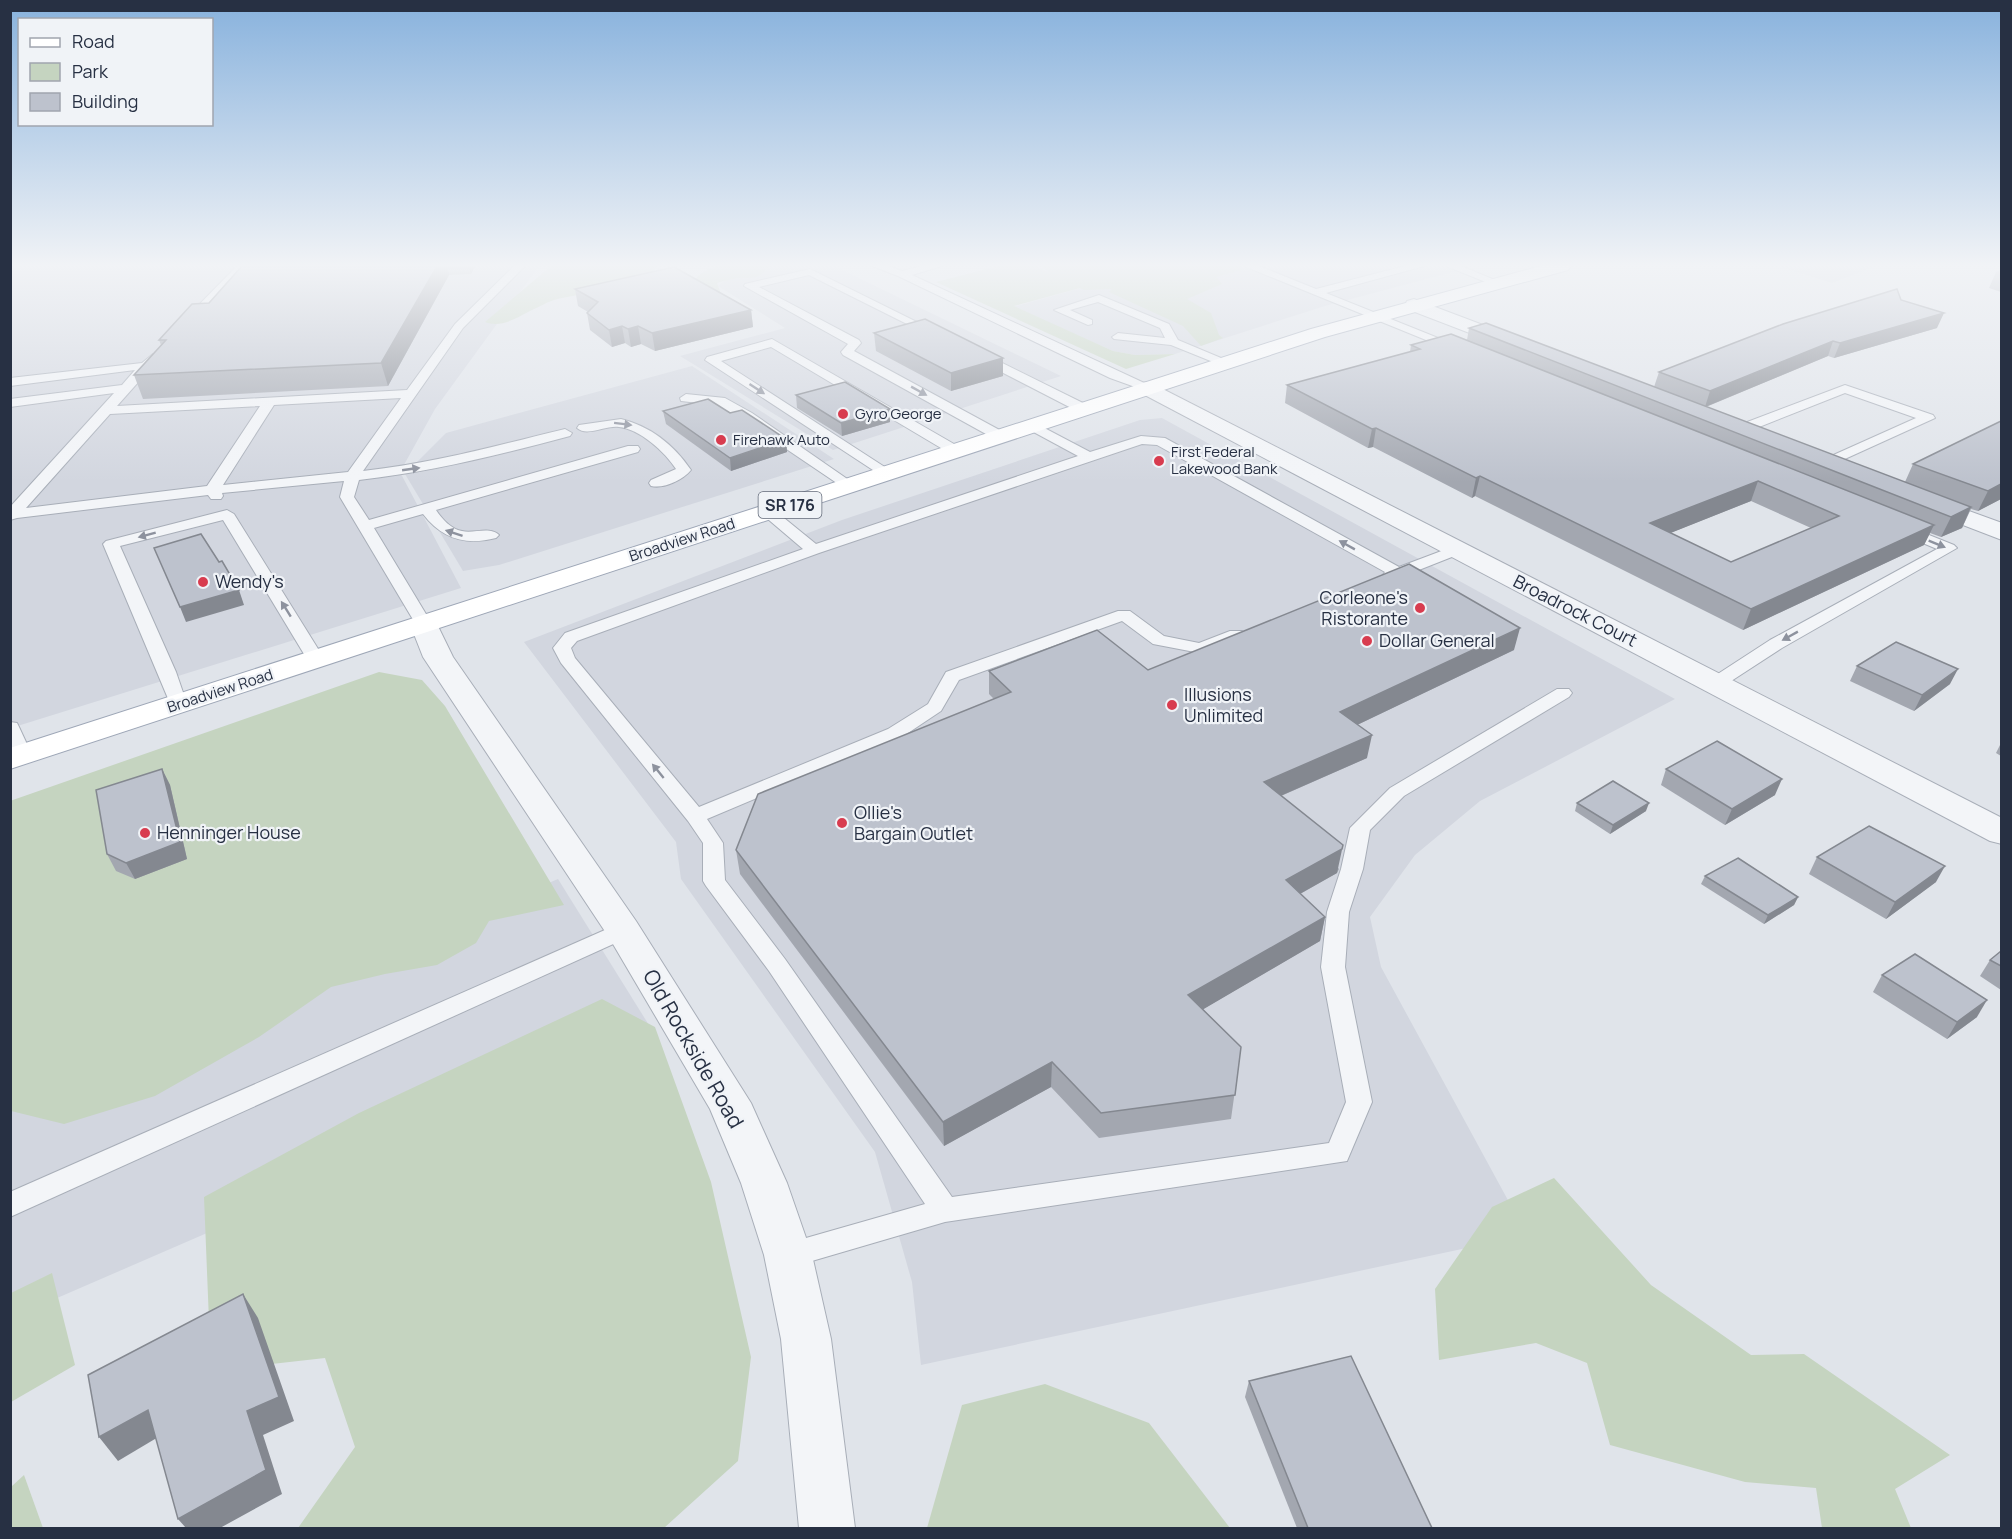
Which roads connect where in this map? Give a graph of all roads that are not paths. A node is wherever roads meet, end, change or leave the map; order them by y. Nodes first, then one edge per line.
1 (450, 338) edge
2 (852, 338) edge
3 (945, 338) edge
4 (1036, 338) edge
5 (1127, 338) edge
6 (1171, 338) edge
7 (1306, 338) edge
8 (1433, 338) edge
9 (1499, 338) edge
10 (951, 341) edge
11 (1173, 342) junction
12 (162, 349) edge
13 (1533, 351) edge
14 (972, 352) edge
15 (1476, 355) edge
16 (1227, 363) junction
17 (146, 366) junction
18 (10, 382) edge
19 (125, 388) junction
20 (1149, 388) junction
21 (410, 394) junction
22 (686, 398) dead end
23 (270, 401) junction
24 (10, 403) edge
25 (1084, 409) junction
26 (107, 410) junction
27 (1717, 422) edge
28 (1033, 426) junction
29 (584, 428) dead end
30 (1739, 430) junction
31 (565, 433) dead end
32 (1000, 436) junction
33 (1771, 443) edge
34 (633, 449) dead end
35 (956, 451) junction
36 (1803, 455) edge
37 (1089, 457) junction
38 (1825, 464) junction
39 (886, 473) junction
40 (353, 475) junction
41 (1858, 476) edge
42 (656, 483) dead end
43 (849, 485) junction
44 (212, 490) junction
45 (1902, 494) edge
46 (427, 509) junction
47 (768, 512) junction
48 (12, 514) edge
49 (227, 514) junction
50 (365, 526) junction
51 (1894, 526) edge
52 (2001, 532) edge
53 (490, 535) dead end
54 (814, 550) junction
55 (1457, 550) junction
56 (1398, 573) junction
57 (1376, 582) edge
58 (424, 624) junction
59 (1249, 630) edge
60 (316, 660) junction
61 (1716, 683) junction
62 (1563, 693) dead end
63 (178, 704) junction
64 (14, 747) edge
65 (695, 816) junction
66 (2001, 833) edge
67 (623, 930) junction
68 (10, 1205) edge
69 (945, 1210) junction
70 (788, 1255) junction
71 (826, 1528) edge

1 - 21 lane
2 -> 32 lane
3 - 10 lane
4 - 20 lane
5 - 11 lane
6 - 11 lane
7 - 16 main road, Broadview Road / SR 176
8 - 15 lane
9 - 13 street
11 - 16 lane
12 - 17 lane
14 - 25 lane
16 - 20 main road, Broadview Road / SR 176
17 - 18 lane
17 - 19 lane
19 - 24 lane
19 - 26 lane
20 - 25 main road, Broadview Road / SR 176
20 - 55 street, Broadrock Court
21 - 23 lane
21 - 40 lane
22 - 43 lane
23 - 26 lane
23 - 44 lane
25 - 28 main road, Broadview Road / SR 176
26 - 48 lane
27 - 30 street
28 - 32 main road, Broadview Road / SR 176
28 - 37 lane
29 -> 42 lane
30 - 33 street
30 - 38 lane
40 -> 31 lane
32 - 35 main road, Broadview Road / SR 176
34 - 46 lane
35 - 39 main road, Broadview Road / SR 176
35 -> 39 lane
36 - 38 street
37 - 54 lane
56 -> 37 lane
38 - 41 street
39 - 43 main road, Broadview Road / SR 176
40 - 44 lane
40 - 50 lane
43 - 47 main road, Broadview Road / SR 176
44 - 48 lane
44 - 49 lane
45 - 52 street
46 - 50 lane
53 -> 46 lane
47 - 54 lane
47 - 58 main road, Broadview Road / SR 176
60 -> 49 lane
49 -> 63 lane
50 - 58 lane
51 -> 61 lane
65 -> 54 lane
55 - 56 lane
55 - 61 street, Broadrock Court
56 - 57 lane
58 - 60 main road, Broadview Road / SR 176
58 - 67 street, Old Rockside Road
59 - 65 lane
60 - 63 main road, Broadview Road / SR 176
61 - 66 street, Broadrock Court
62 - 69 lane
63 - 64 main road, Broadview Road / SR 176
65 - 69 lane
67 - 68 lane
67 - 70 street, Old Rockside Road
69 - 70 lane
70 - 71 street, Old Rockside Road

